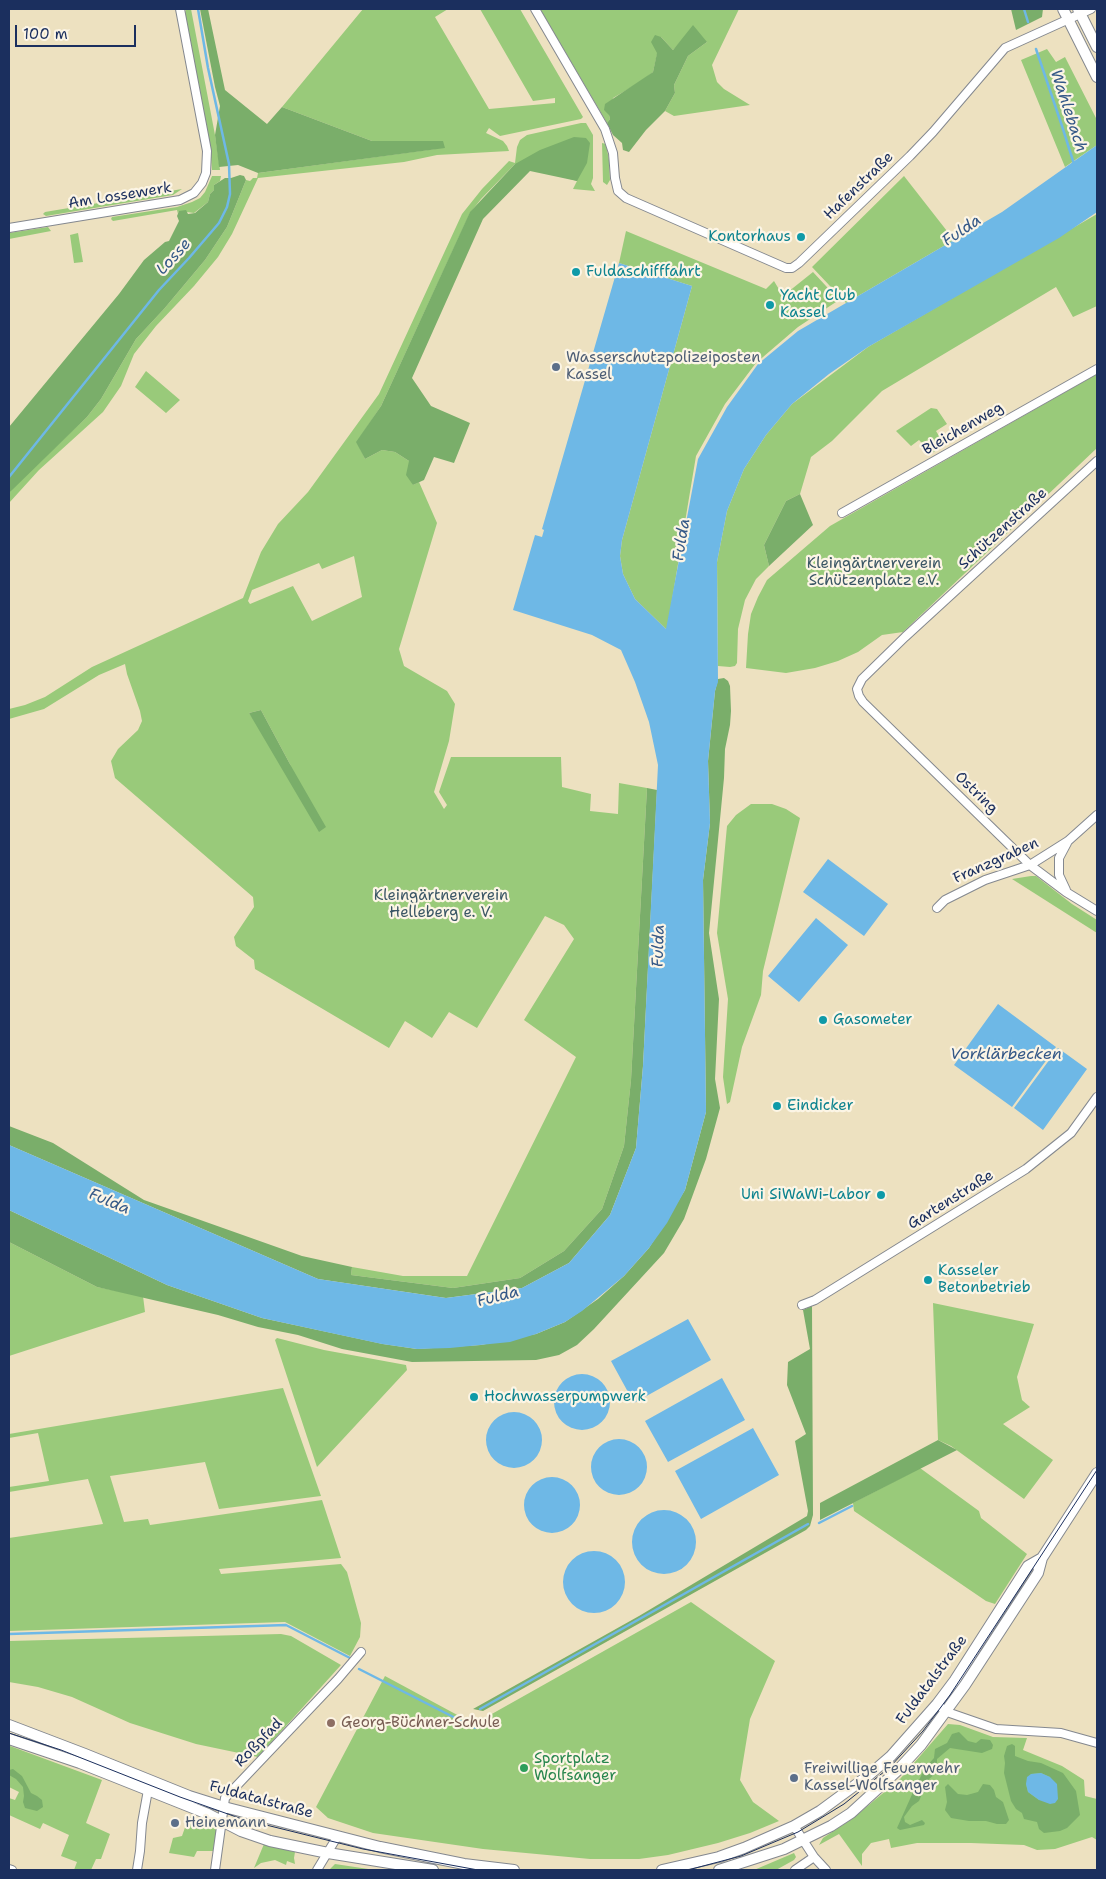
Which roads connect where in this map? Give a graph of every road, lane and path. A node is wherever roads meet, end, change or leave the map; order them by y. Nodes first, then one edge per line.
1 (180, 9) edge
2 (535, 9) edge
3 (1062, 9) edge
4 (1091, 9) edge
5 (1079, 11) edge
6 (1068, 19) junction
7 (1097, 47) edge
8 (1097, 78) edge
9 (9, 228) edge
10 (1097, 369) edge
11 (1097, 461) edge
12 (842, 513) dead end
13 (862, 678) joint
14 (1097, 815) edge
15 (1068, 841) junction
16 (1030, 865) junction
17 (1066, 892) junction
18 (937, 908) dead end
19 (1097, 911) edge
20 (1097, 1097) edge
21 (802, 1305) dead end
22 (1097, 1473) edge
23 (1042, 1558) junction
24 (361, 1652) dead end
25 (937, 1704) junction
26 (947, 1712) junction
27 (9, 1725) edge
28 (9, 1739) edge
29 (1097, 1743) edge
30 (148, 1790) junction
31 (224, 1807) junction
32 (222, 1822) junction
33 (794, 1826) junction
34 (337, 1837) junction
35 (804, 1840) junction
36 (328, 1853) junction
37 (814, 1857) junction
38 (137, 1870) edge
39 (214, 1870) edge
40 (318, 1870) edge
41 (433, 1870) edge
42 (514, 1870) edge
43 (662, 1870) edge
44 (719, 1870) edge
45 (795, 1870) edge
46 (826, 1870) edge

1 - 9 street, Am Lossewerk
2 - 6 street, Hafenstraße
3 - 6 main road
4 - 5 street, Hafenstraße
5 - 6 street, Hafenstraße
5 - 7 main road
6 - 8 main road
10 - 12 street, Bleichenweg
11 - 13 street, Schützenstraße
13 - 16 street, Ostring
14 - 15 street, Franzgraben
15 - 16 street, Franzgraben
15 - 17 street, Franzgraben
16 - 17 street, Ostring
16 - 18 street, Franzgraben
17 - 19 street, Ostring
20 - 21 street, Gartenstraße
22 - 23 main road, Fuldatalstraße
23 - 25 main road, Fuldatalstraße
23 - 26 main road, Fuldatalstraße
24 - 31 street, Roßpfad
25 - 26 street
25 - 33 main road, Fuldatalstraße
26 - 29 street
26 - 35 main road, Fuldatalstraße
27 - 31 main road, Fuldatalstraße
28 - 30 main road, Fuldatalstraße
30 - 32 main road, Fuldatalstraße
30 - 38 street
31 - 32 street, Roßpfad
31 - 34 main road, Fuldatalstraße
32 - 36 main road, Fuldatalstraße
32 - 39 street, Roßpfad
33 - 35 street
33 - 43 main road, Fuldatalstraße
34 - 36 street
34 - 42 main road, Fuldatalstraße
35 - 37 street
35 - 44 main road, Fuldatalstraße
36 - 40 street
36 - 41 main road, Fuldatalstraße
37 - 45 street
37 - 46 street

